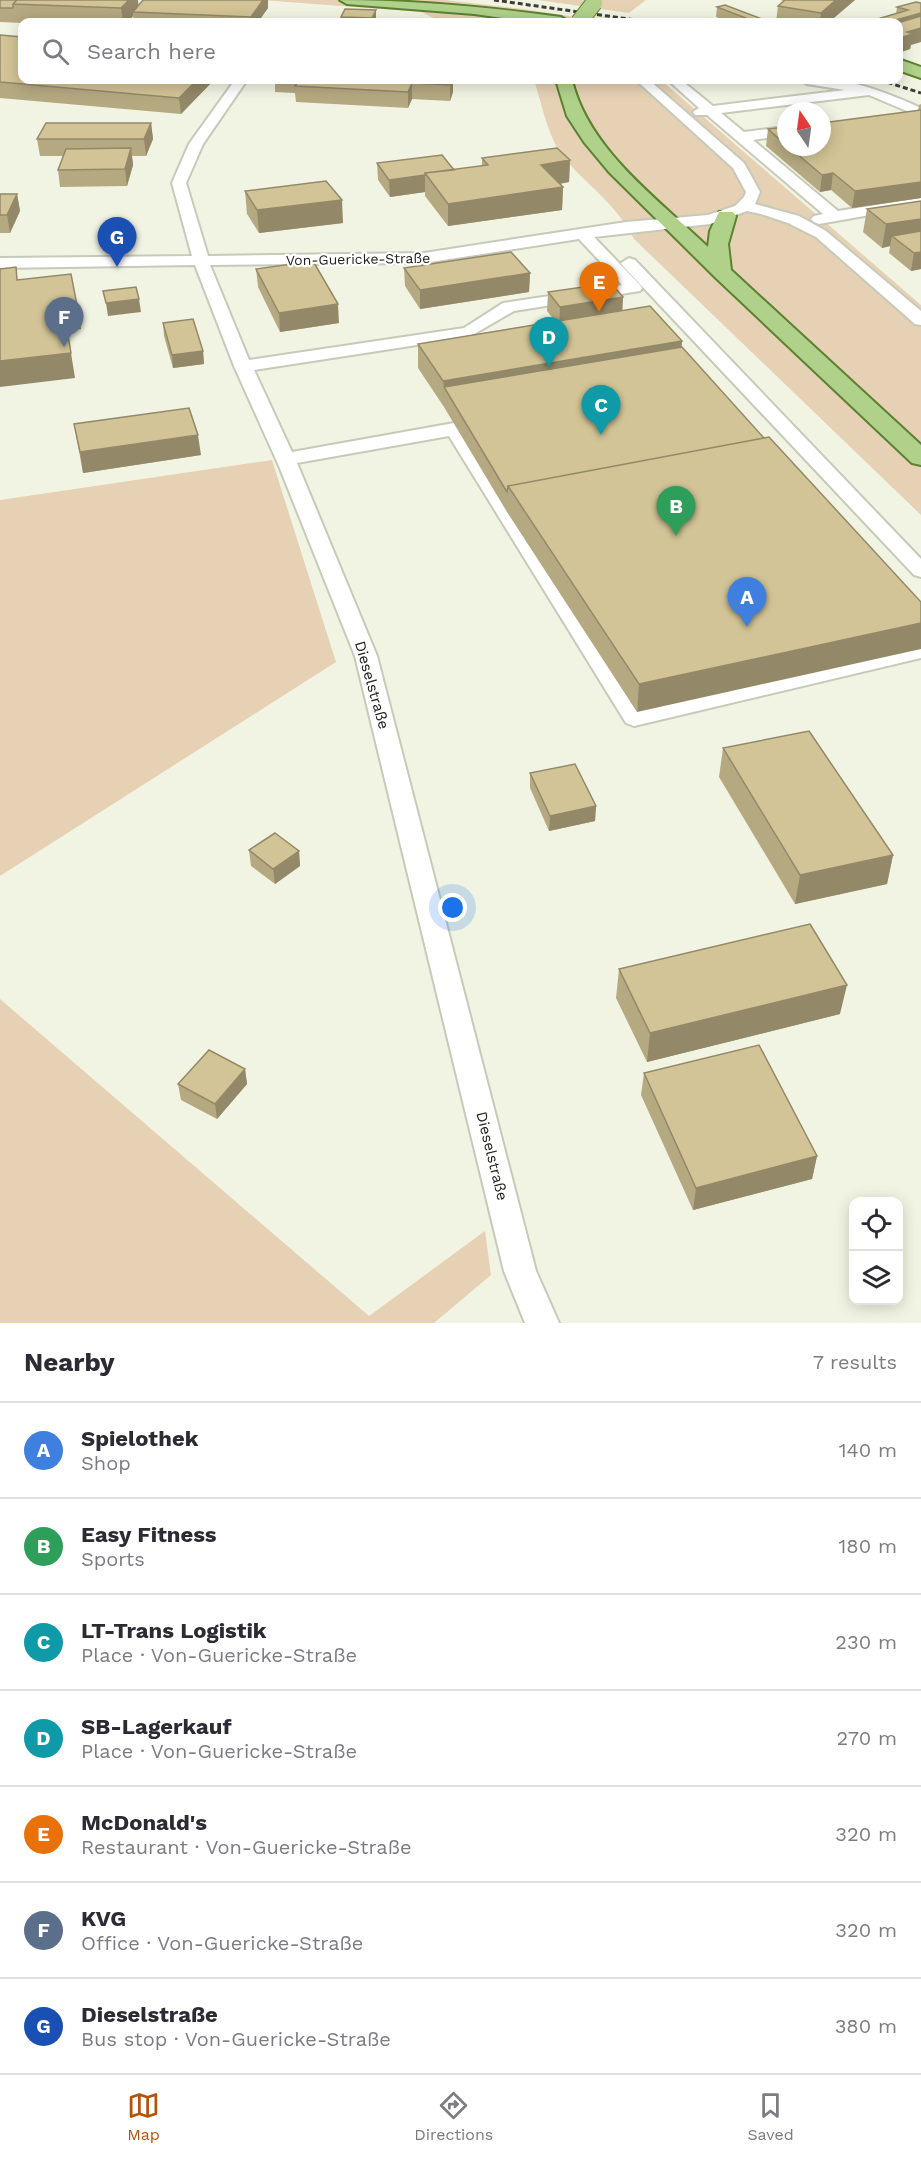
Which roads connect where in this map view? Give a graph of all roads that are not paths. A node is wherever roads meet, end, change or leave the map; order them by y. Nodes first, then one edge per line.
1 (347, 0) edge
2 (596, 2) edge
3 (532, 18) edge
4 (582, 18) edge
5 (903, 66) edge
6 (921, 73) edge
7 (238, 84) edge
8 (565, 84) edge
9 (647, 84) edge
10 (679, 84) edge
11 (831, 84) edge
12 (872, 91) junction
13 (709, 111) junction
14 (921, 113) edge
15 (681, 114) junction
16 (899, 116) edge
17 (777, 132) edge
18 (741, 137) junction
19 (921, 202) edge
20 (746, 206) junction
21 (833, 215) junction
22 (726, 216) junction
23 (672, 223) junction
24 (804, 223) junction
25 (591, 233) junction
26 (200, 260) junction
27 (0, 263) edge
28 (722, 273) junction
29 (634, 288) junction
30 (661, 317) edge
31 (921, 320) edge
32 (243, 366) junction
33 (921, 458) edge
34 (286, 459) junction
35 (921, 571) edge
36 (921, 651) edge
37 (542, 1323) edge

1 - 3 main road
2 - 4 main road, bridge
5 - 6 main road
7 - 26 street, Dieselstraße
8 - 23 main road
9 - 15 street
10 - 13 street
11 - 12 street
12 - 13 street
12 - 14 street
13 - 15 street
13 - 18 street
14 - 16 street
15 - 20 street
17 - 18 street
18 - 21 street
19 - 21 street
20 - 22 street, Von-Guericke-Straße
20 - 24 street
21 - 24 street
22 - 23 street, Von-Guericke-Straße
22 - 28 main road
23 - 25 street, Von-Guericke-Straße
23 - 28 main road
24 - 31 street
25 - 26 street, Von-Guericke-Straße
25 - 29 street
25 - 35 street
26 - 27 street, Von-Guericke-Straße
26 - 32 street, Dieselstraße
28 - 33 main road
29 - 30 street
29 - 32 street
32 - 34 street, Dieselstraße
34 - 36 street
34 - 37 street, Dieselstraße

